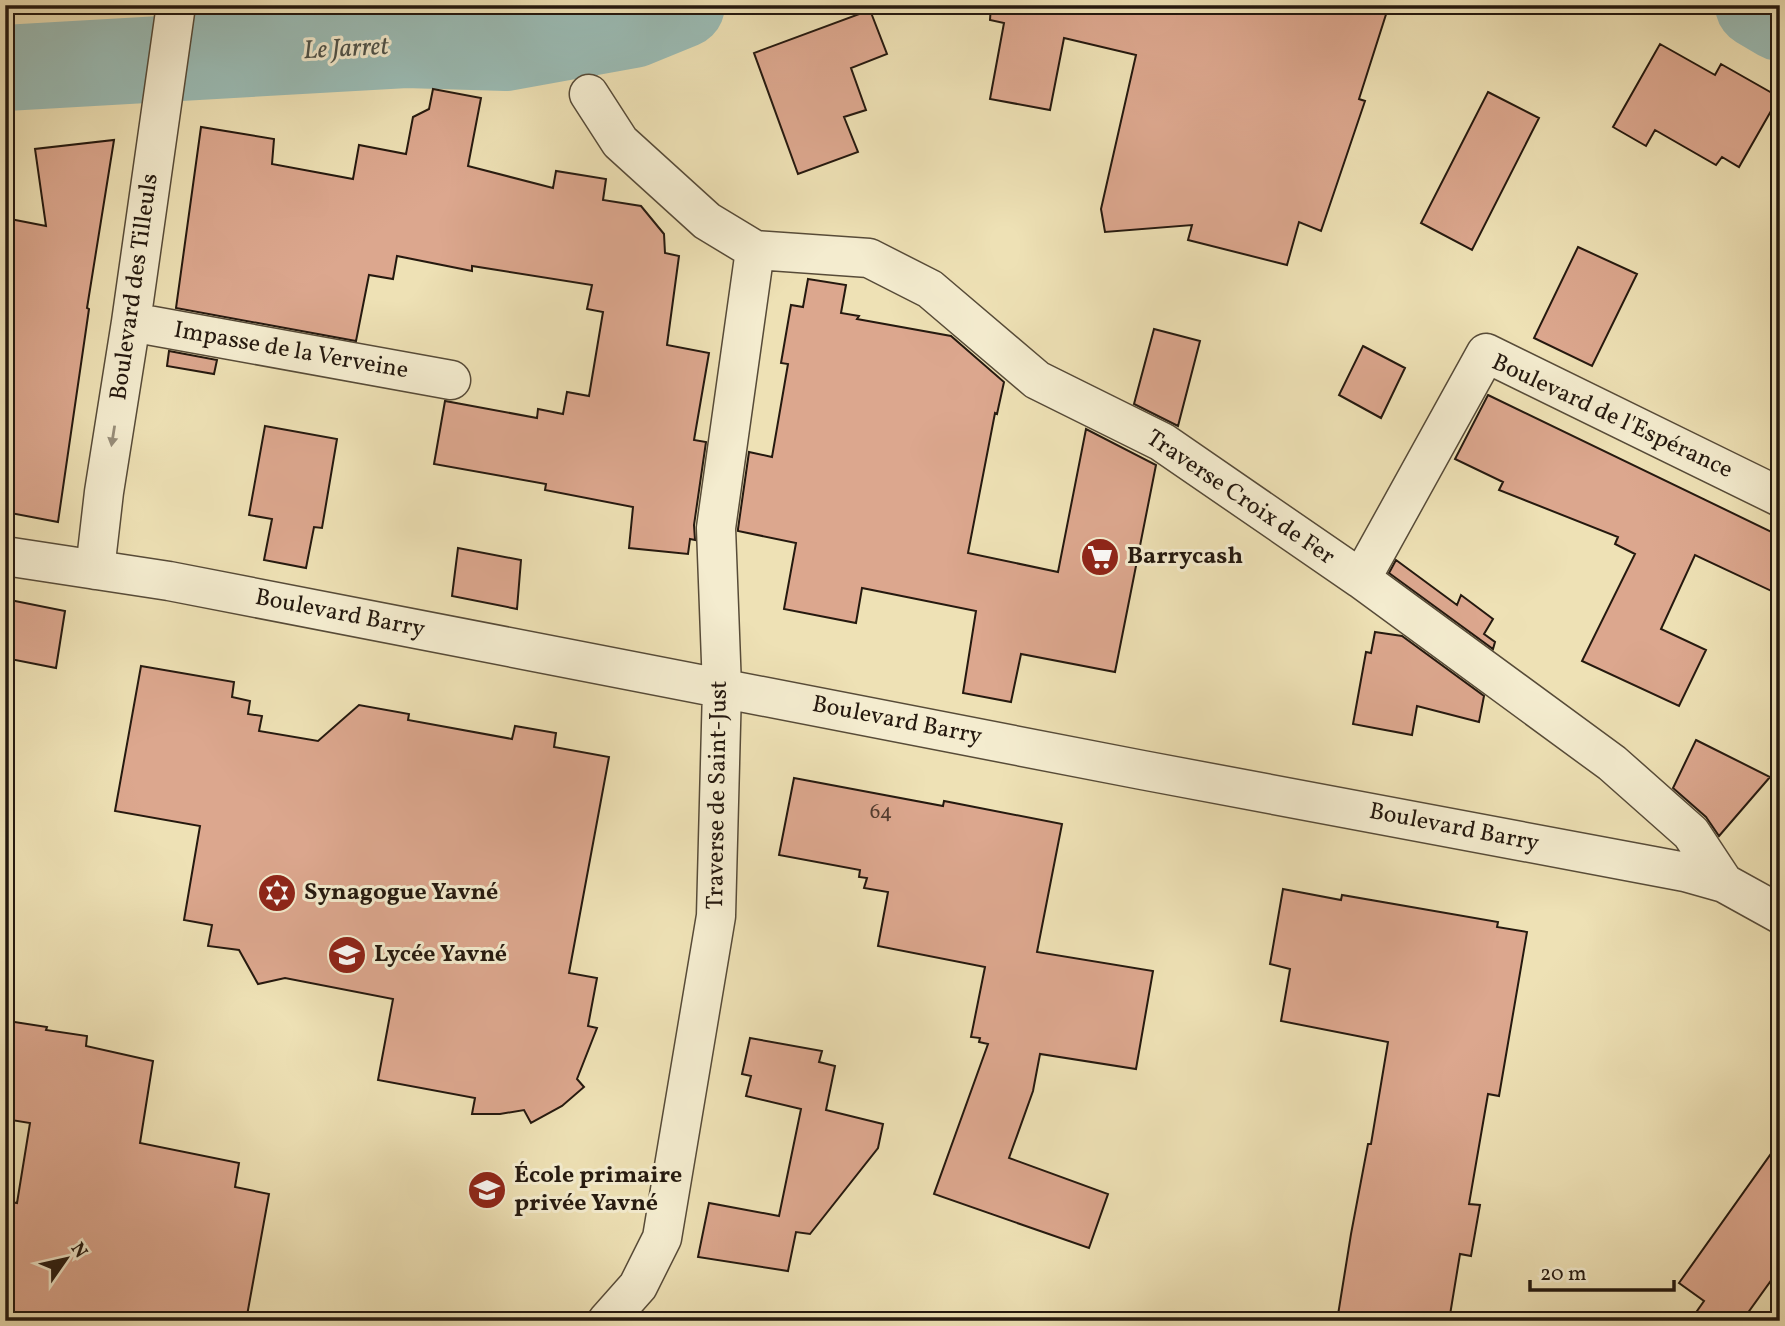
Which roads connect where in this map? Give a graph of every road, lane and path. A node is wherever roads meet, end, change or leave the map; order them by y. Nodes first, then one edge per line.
1 (175, 9) edge
2 (589, 94) dead end
3 (755, 250) junction
4 (131, 322) junction
5 (451, 380) dead end
6 (1780, 497) edge
7 (5, 556) edge
8 (95, 570) junction
9 (1361, 579) junction
10 (722, 688) junction
11 (1724, 883) junction
12 (1780, 914) edge
13 (607, 1321) edge

1 - 4 street, Boulevard des Tilleuls
2 - 3 street, Traverse Croix de Fer
3 - 9 street, Traverse Croix de Fer
3 - 10 street, Traverse de Saint-Just
4 - 5 street, Impasse de la Verveine
4 -> 8 street, Boulevard des Tilleuls
6 - 9 street, Boulevard de l'Espérance
7 - 8 street, Boulevard Barry
8 - 10 street, Boulevard Barry
9 - 11 street, Traverse Croix de Fer
10 - 11 street, Boulevard Barry
10 - 13 street, Traverse de Saint-Just
11 - 12 street, Boulevard Barry

